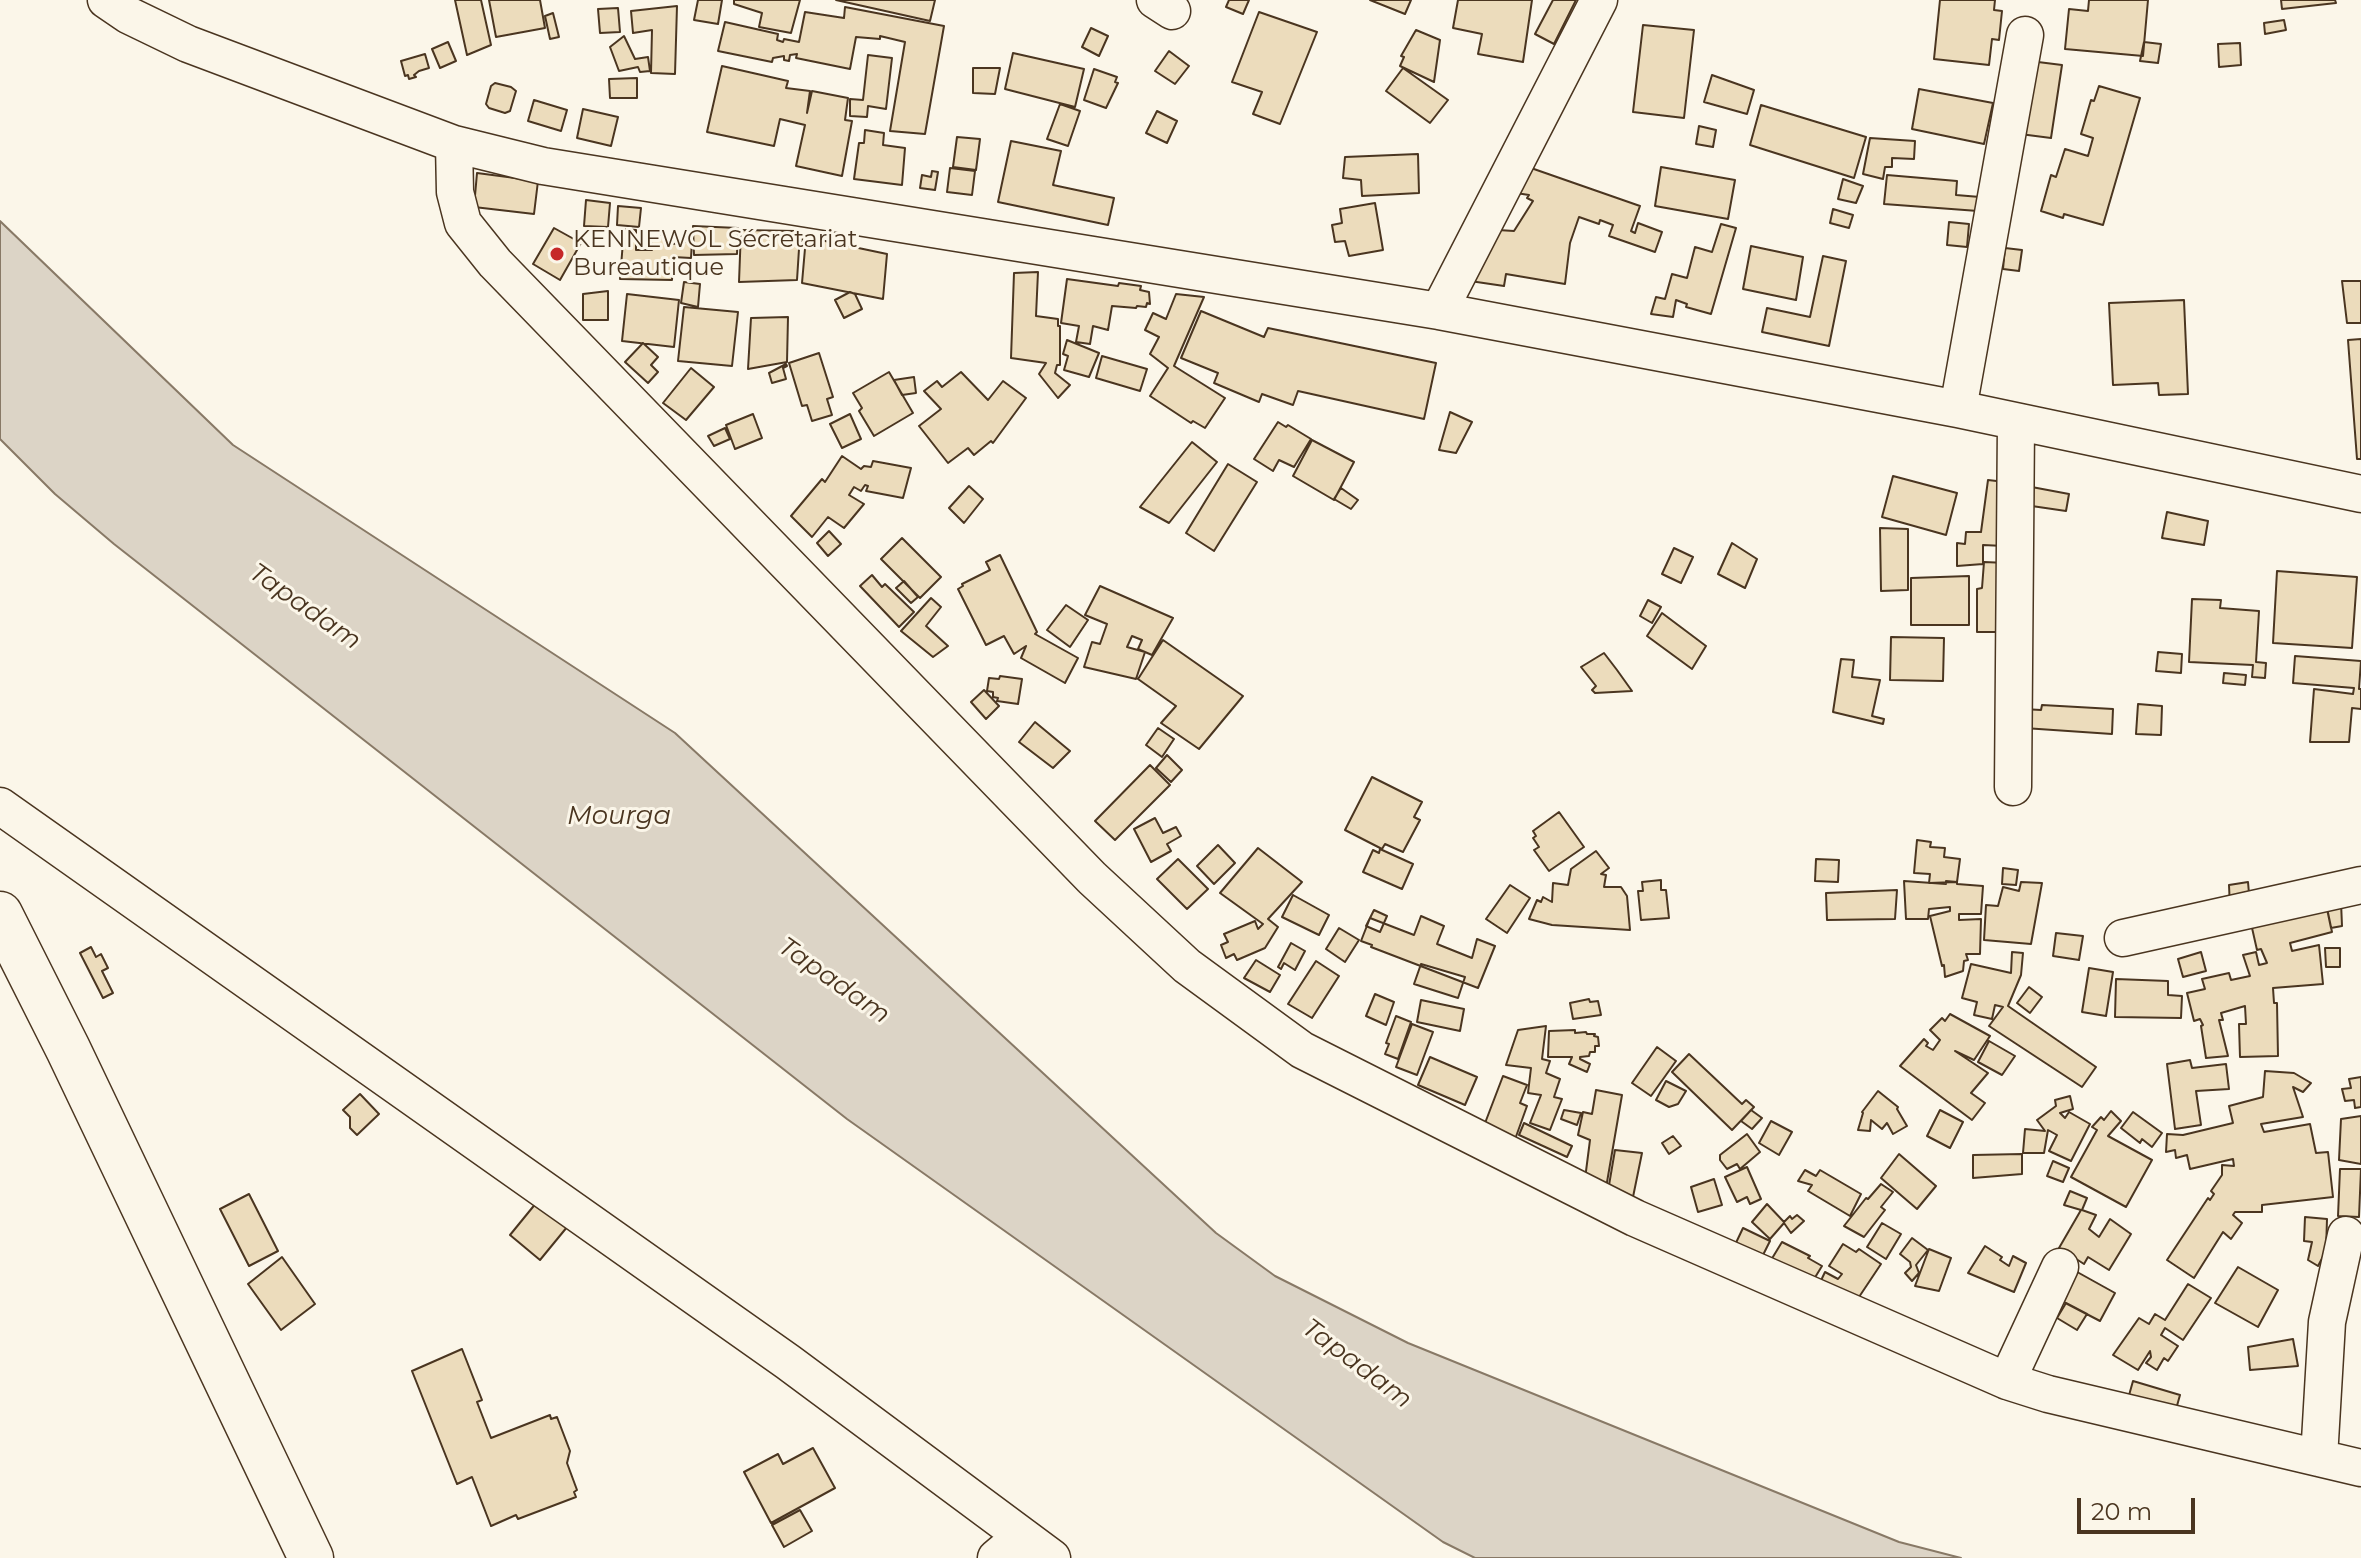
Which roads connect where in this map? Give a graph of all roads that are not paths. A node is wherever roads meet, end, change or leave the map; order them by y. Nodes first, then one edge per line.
1 (106, 0) edge
2 (1599, 0) edge
3 (2025, 35) dead end
4 (454, 144) junction
5 (1439, 311) junction
6 (1958, 409) junction
7 (2016, 423) junction
8 (2361, 494) edge
9 (2013, 787) dead end
10 (0, 806) edge
11 (2361, 885) edge
12 (0, 914) edge
13 (2123, 938) dead end
14 (2346, 1235) dead end
15 (2060, 1267) dead end
16 (2007, 1381) junction
17 (2319, 1458) junction
18 (2361, 1468) edge
19 (1009, 1547) edge
20 (311, 1558) edge
21 (1052, 1558) edge

1 - 4 street
2 - 5 street
3 - 6 street
4 - 5 street
4 - 16 street
5 - 6 street
6 - 7 street
7 - 8 street
7 - 9 street
10 - 19 street
11 - 13 street
12 - 20 main road
14 - 17 street
15 - 16 street
16 - 17 street
17 - 18 street
19 - 21 street

